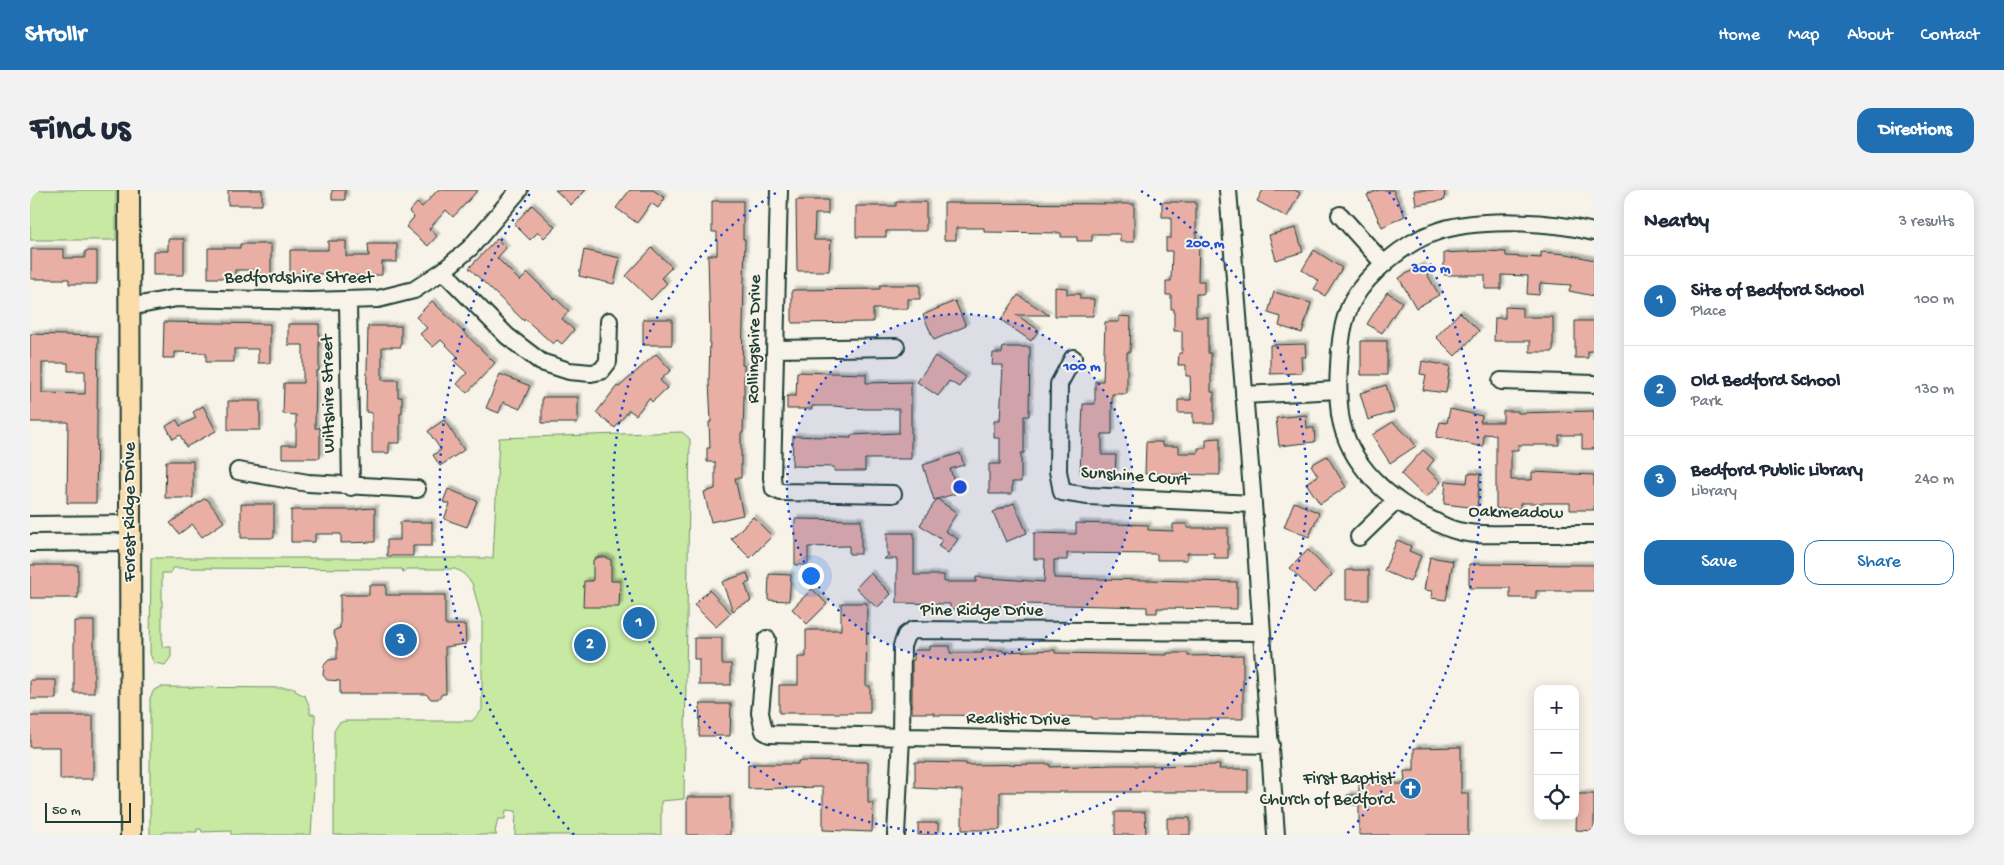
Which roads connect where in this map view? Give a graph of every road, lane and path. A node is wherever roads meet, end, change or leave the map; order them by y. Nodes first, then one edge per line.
1 (128, 190) edge
2 (519, 190) edge
3 (778, 190) edge
4 (1228, 190) edge
5 (1340, 215) dead end
6 (1594, 232) edge
7 (1384, 264) junction
8 (443, 271) junction
9 (348, 300) junction
10 (129, 308) junction
11 (609, 321) dead end
12 (896, 347) dead end
13 (775, 349) junction
14 (1072, 358) dead end
15 (1501, 381) dead end
16 (1594, 384) edge
17 (1338, 390) junction
18 (1244, 395) junction
19 (238, 471) dead end
20 (351, 487) junction
21 (416, 489) dead end
22 (893, 494) dead end
23 (1396, 501) junction
24 (1253, 504) junction
25 (30, 525) edge
26 (130, 533) junction
27 (1594, 534) edge
28 (1359, 537) dead end
29 (30, 543) edge
30 (1261, 632) junction
31 (767, 639) dead end
32 (901, 738) junction
33 (1271, 745) junction
34 (131, 835) edge
35 (896, 835) edge
36 (1276, 835) edge

1 - 10 main road, Forest Ridge Drive
2 - 8 street, Bedfordshire Street
3 - 13 street, Rollingshire Drive
4 - 18 street
5 - 7 street
6 - 7 street, Oakmeadow
7 - 17 street, Oakmeadow
8 - 9 street, Bedfordshire Street
8 - 11 street
9 - 10 street, Bedfordshire Street
9 - 20 street, Wiltshire Street
10 - 26 main road, Forest Ridge Drive
12 - 13 street
13 - 22 street, Rollingshire Drive
14 - 24 street, Sunshine Court
15 - 16 street
17 - 18 street
17 - 23 street, Oakmeadow
18 - 24 street
19 - 20 street
20 - 21 street
23 - 27 street, Oakmeadow
23 - 28 street
24 - 30 street
25 - 26 street
26 - 29 street
26 - 34 main road, Forest Ridge Drive
30 - 32 street, Pine Ridge Drive
30 - 33 street
31 - 32 street, Realistic Drive
32 - 33 street, Realistic Drive
32 - 35 street, Pine Ridge Drive
33 - 36 street

